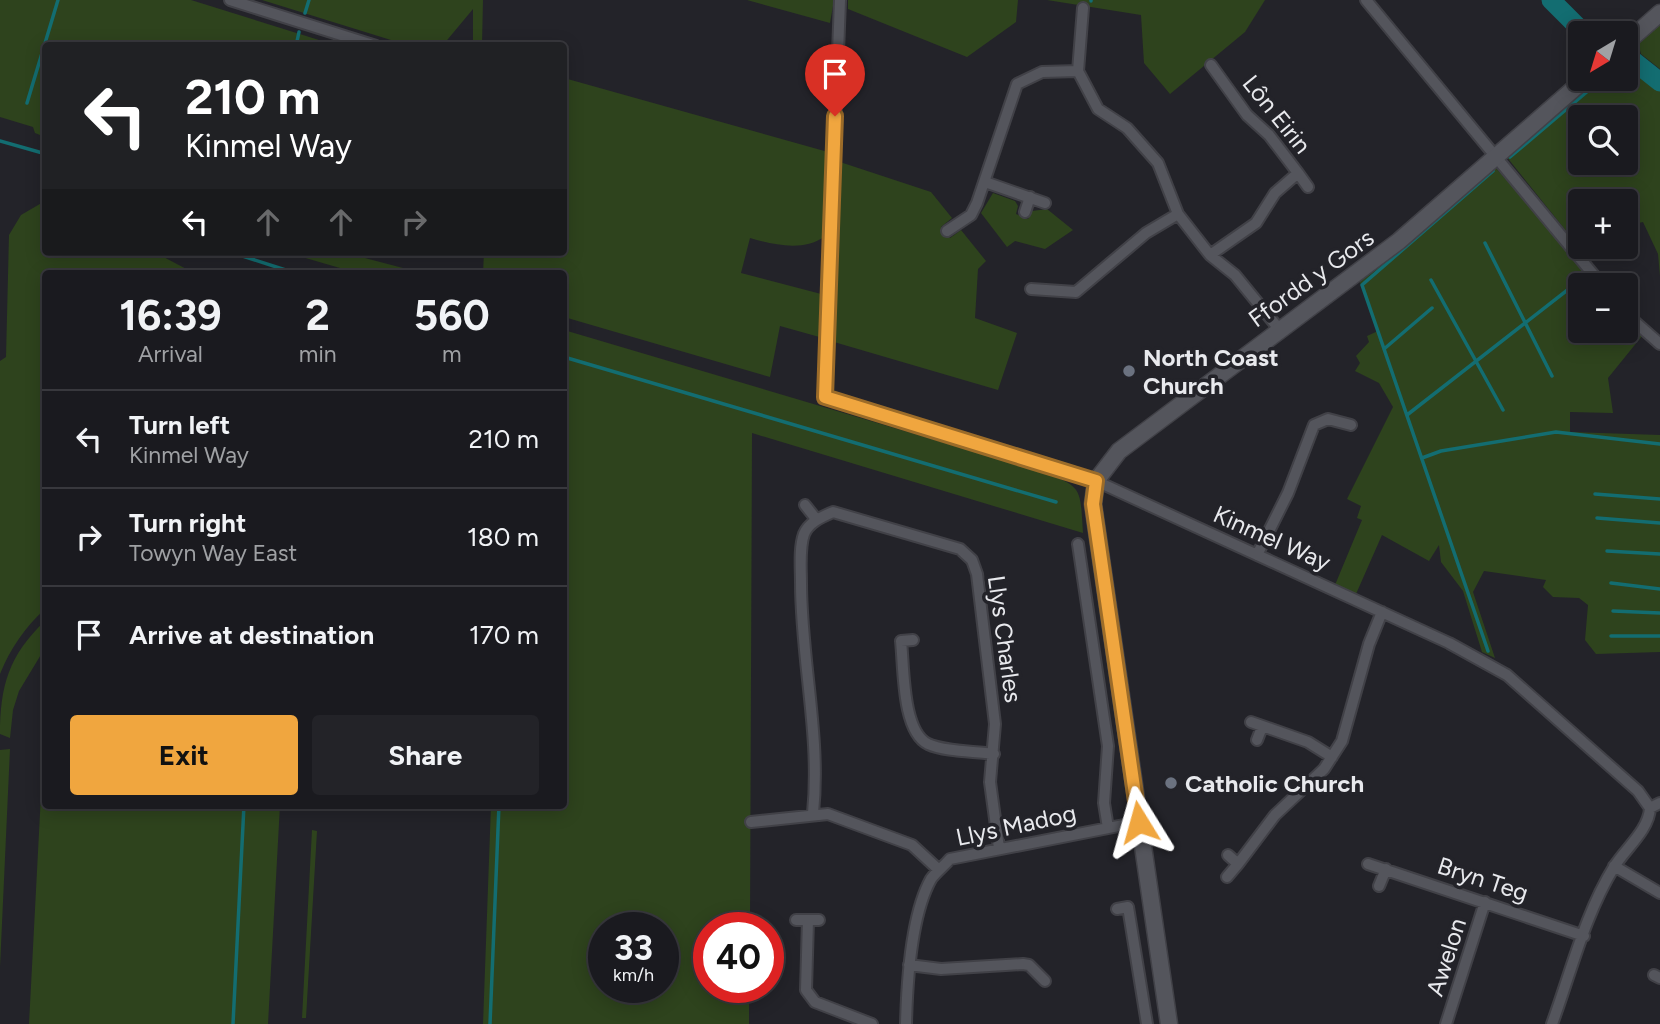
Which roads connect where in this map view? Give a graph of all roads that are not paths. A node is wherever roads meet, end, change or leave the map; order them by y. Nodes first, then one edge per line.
1 (230, 0) edge
2 (839, 0) edge
3 (1366, 0) edge
4 (1083, 8) dead end
5 (1660, 13) edge
6 (1638, 32) edge
7 (363, 42) edge
8 (1211, 65) dead end
9 (1078, 71) junction
10 (1233, 74) dead end
11 (1223, 82) junction
12 (1571, 91) edge
13 (1496, 155) junction
14 (1298, 173) junction
15 (985, 182) junction
16 (1308, 187) dead end
17 (1030, 197) junction
18 (1045, 203) dead end
19 (1025, 212) dead end
20 (1178, 214) junction
21 (947, 231) dead end
22 (1210, 255) junction
23 (1592, 273) edge
24 (1051, 278) dead end
25 (1031, 289) dead end
26 (1049, 292) junction
27 (1638, 325) edge
28 (1279, 329) junction
29 (1660, 344) edge
30 (1351, 425) dead end
31 (1096, 481) junction
32 (805, 505) dead end
33 (816, 519) junction
34 (1078, 544) dead end
35 (1257, 555) junction
36 (1382, 612) junction
37 (913, 640) dead end
38 (1251, 722) dead end
39 (1262, 727) junction
40 (1257, 740) dead end
41 (994, 754) junction
42 (1332, 757) junction
43 (1655, 805) edge
44 (813, 813) junction
45 (751, 822) dead end
46 (1139, 822) junction
47 (1108, 828) junction
48 (999, 848) junction
49 (1228, 855) dead end
50 (1368, 863) dead end
51 (1238, 864) junction
52 (1614, 866) junction
53 (1386, 869) junction
54 (939, 870) junction
55 (1227, 877) dead end
56 (1378, 886) dead end
57 (1660, 893) edge
58 (1485, 902) junction
59 (1117, 909) dead end
60 (807, 920) dead end
61 (1584, 936) junction
62 (1026, 952) dead end
63 (1023, 964) junction
64 (909, 965) junction
65 (1045, 981) dead end
66 (872, 1024) edge
67 (906, 1024) edge
68 (1147, 1024) edge
69 (1169, 1024) edge
70 (1447, 1024) edge
71 (1552, 1024) edge

1 - 7 street
2 - 31 street, Kinmel Way
3 - 13 street
4 - 9 street
5 - 6 street
8 - 11 street, Lôn Eirin
9 - 15 street
9 - 20 street
10 - 11 street, Lôn Eirin
11 - 14 street, Lôn Eirin
12 - 13 street, Ffordd y Gors
13 - 23 street
13 - 28 street, Ffordd y Gors
14 - 16 street, Lôn Eirin
14 - 22 street, Lôn Eirin
15 - 17 street
15 - 21 street
17 - 18 street
17 - 19 street
20 - 22 street
20 - 26 street
22 - 28 street
24 - 26 street
25 - 26 street
27 - 29 street
28 - 31 street, Ffordd y Gors
30 - 35 street
31 - 35 street, Kinmel Way
31 - 46 street
32 - 33 street
33 - 41 street, Llys Charles
33 - 44 street
34 - 47 street
35 - 36 street, Kinmel Way
36 - 42 street
36 - 43 street, Kinmel Way
37 - 41 street
38 - 39 street
39 - 40 street
39 - 42 street
41 - 48 street, Llys Charles
42 - 51 street
43 - 52 street
44 - 45 street
44 - 54 street
46 - 47 street, Llys Madog
46 - 69 street
47 - 48 street, Llys Madog
48 - 54 street, Llys Madog
49 - 51 street
50 - 53 street, Bryn Teg
51 - 55 street
52 - 57 street
52 - 61 street
53 - 56 street
53 - 58 street, Bryn Teg
54 - 64 street, Llys Madog
58 - 61 street, Bryn Teg
58 - 70 street, Awelon
59 - 68 street
60 - 66 street
61 - 71 street
62 - 63 street
63 - 64 street
63 - 65 street
64 - 67 street, Llys Madog

